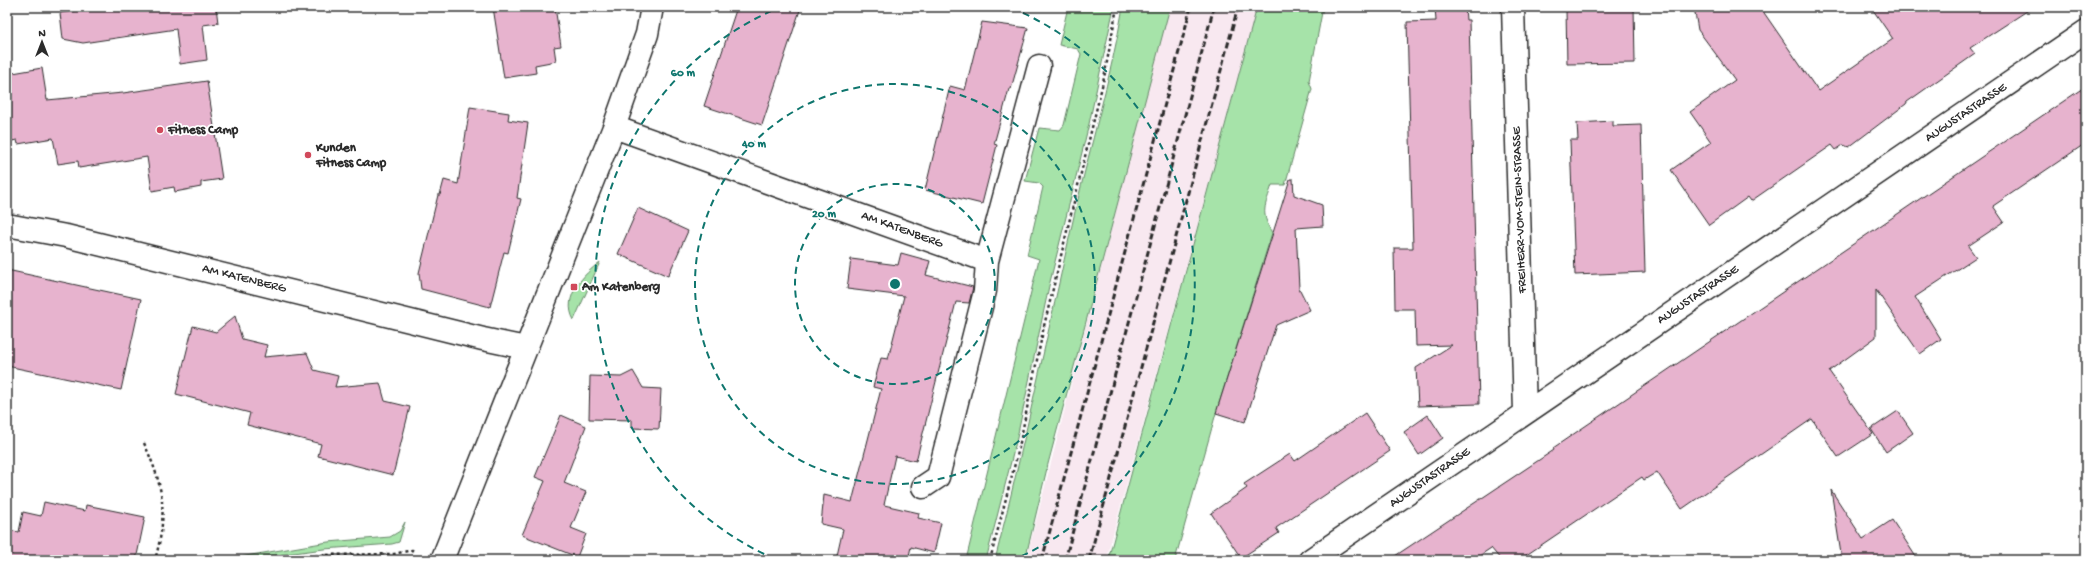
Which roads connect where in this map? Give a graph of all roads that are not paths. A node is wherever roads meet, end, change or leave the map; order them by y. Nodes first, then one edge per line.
1 (652, 7) edge
2 (1513, 7) edge
3 (2086, 31) edge
4 (1039, 66) dead end
5 (614, 127) junction
6 (7, 224) edge
7 (987, 261) junction
8 (526, 348) junction
9 (1525, 412) junction
10 (923, 487) dead end
11 (442, 559) edge
12 (1310, 560) edge

1 - 5 street
2 - 9 street, FREIHERR-VOM-STEIN-STRASSE
3 - 9 street, AUGUSTASTRASSE
4 - 7 street
5 - 7 street, AM KATENBERG
5 - 8 street
6 - 8 street, AM KATENBERG
7 - 10 street
8 - 11 street
9 - 12 street, AUGUSTASTRASSE

